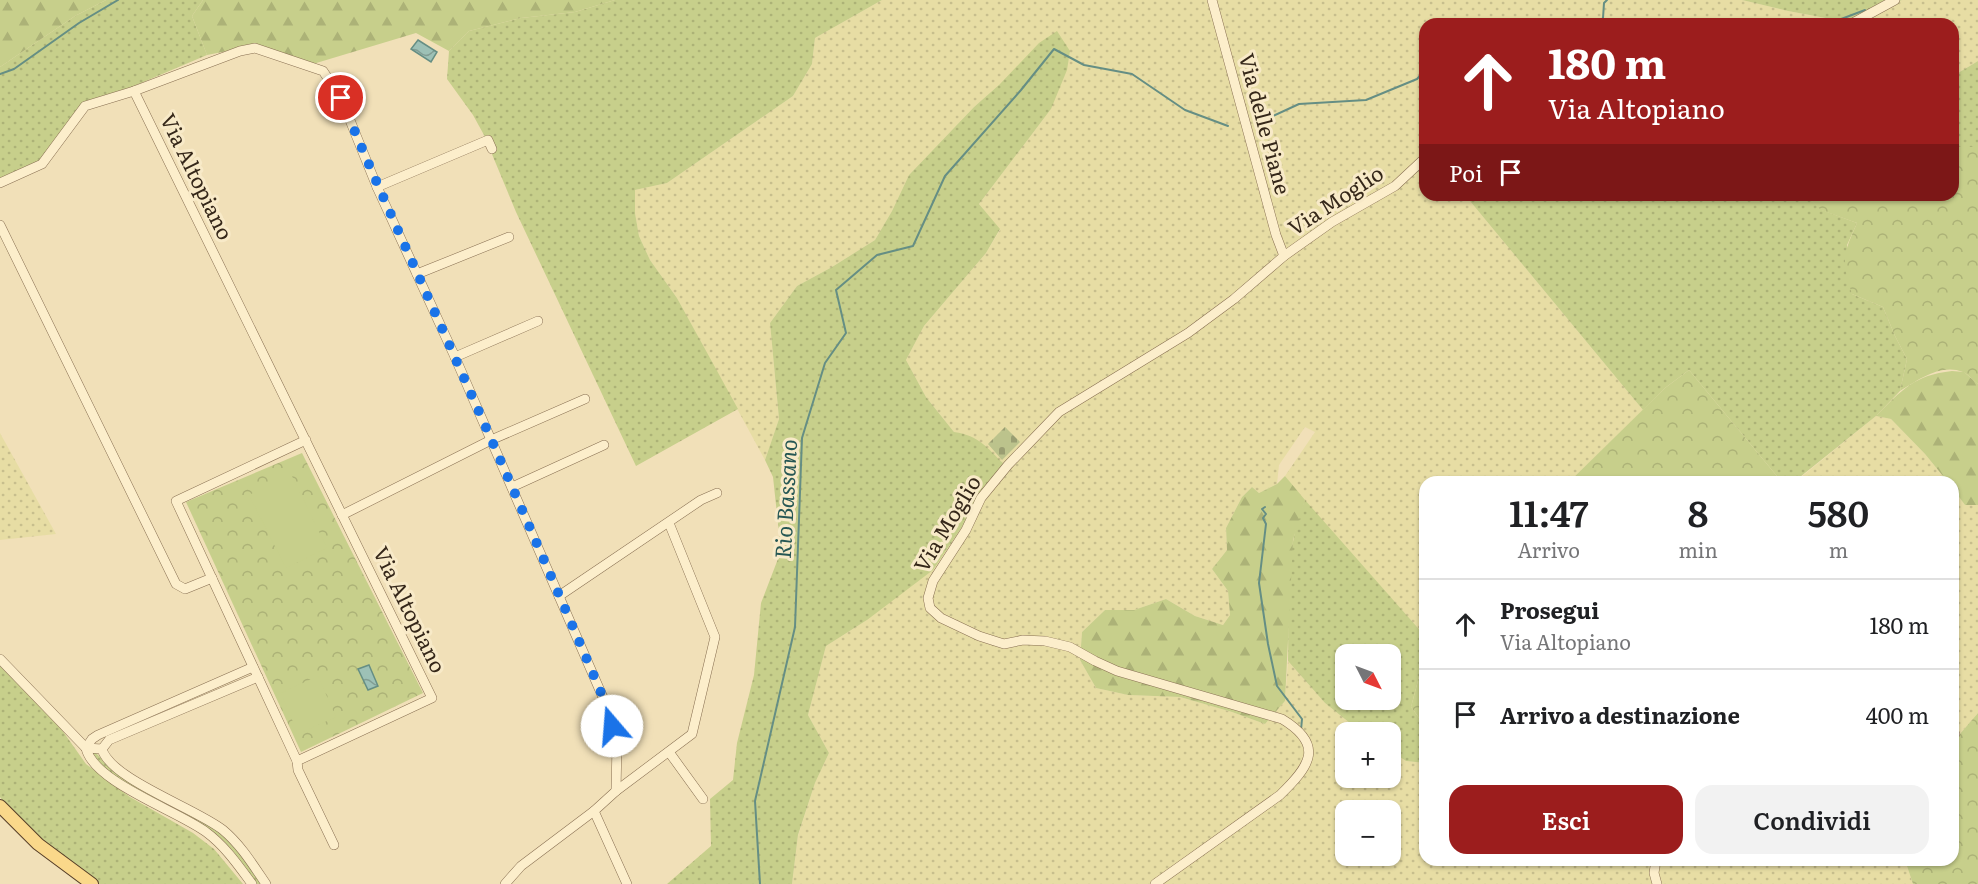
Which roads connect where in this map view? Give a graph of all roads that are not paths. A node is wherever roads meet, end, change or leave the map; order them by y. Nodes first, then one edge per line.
1 (1212, 0) edge
2 (1895, 0) edge
3 (1862, 18) edge
4 (134, 91) junction
5 (492, 149) dead end
6 (1419, 164) edge
7 (0, 183) edge
8 (377, 187) junction
9 (0, 225) edge
10 (509, 237) dead end
11 (1284, 256) junction
12 (417, 274) junction
13 (538, 321) dead end
14 (455, 357) junction
15 (585, 399) dead end
16 (306, 440) junction
17 (492, 440) junction
18 (604, 445) dead end
19 (512, 487) junction
20 (717, 493) dead end
21 (342, 514) junction
22 (669, 523) junction
23 (212, 578) junction
24 (560, 596) junction
25 (0, 658) edge
26 (253, 667) junction
27 (258, 677) junction
28 (86, 748) junction
29 (102, 750) junction
30 (669, 752) junction
31 (297, 761) junction
32 (616, 791) junction
33 (703, 799) dead end
34 (0, 806) edge
35 (594, 811) junction
36 (334, 845) dead end
37 (1655, 866) edge
38 (92, 884) edge
39 (252, 884) edge
40 (266, 884) edge
41 (505, 884) edge
42 (627, 884) edge
43 (1155, 884) edge
44 (1658, 884) edge

1 - 11 street, Via delle Piane
2 - 3 street
4 - 7 street
4 - 8 street
4 - 16 street, Via Altopiano
5 - 8 street
6 - 11 street, Via Moglio
8 - 12 street
9 - 23 street
10 - 12 street
11 - 43 street, Via Moglio
12 - 14 street
13 - 14 street
14 - 17 street
15 - 17 street
16 - 21 street, Via Altopiano
16 - 23 street
17 - 19 street
17 - 21 street
18 - 19 street
19 - 24 street
20 - 22 street
21 - 31 street, Via Altopiano
22 - 24 street
22 - 30 street
23 - 26 street
24 - 32 street
25 - 28 street
26 - 27 street
26 - 28 street
27 - 29 street
27 - 31 street
28 - 29 street
28 - 39 street
29 - 40 street
30 - 32 street
30 - 33 street
31 - 36 street
32 - 35 street
34 - 38 main road
35 - 41 street
35 - 42 street
37 - 44 street

